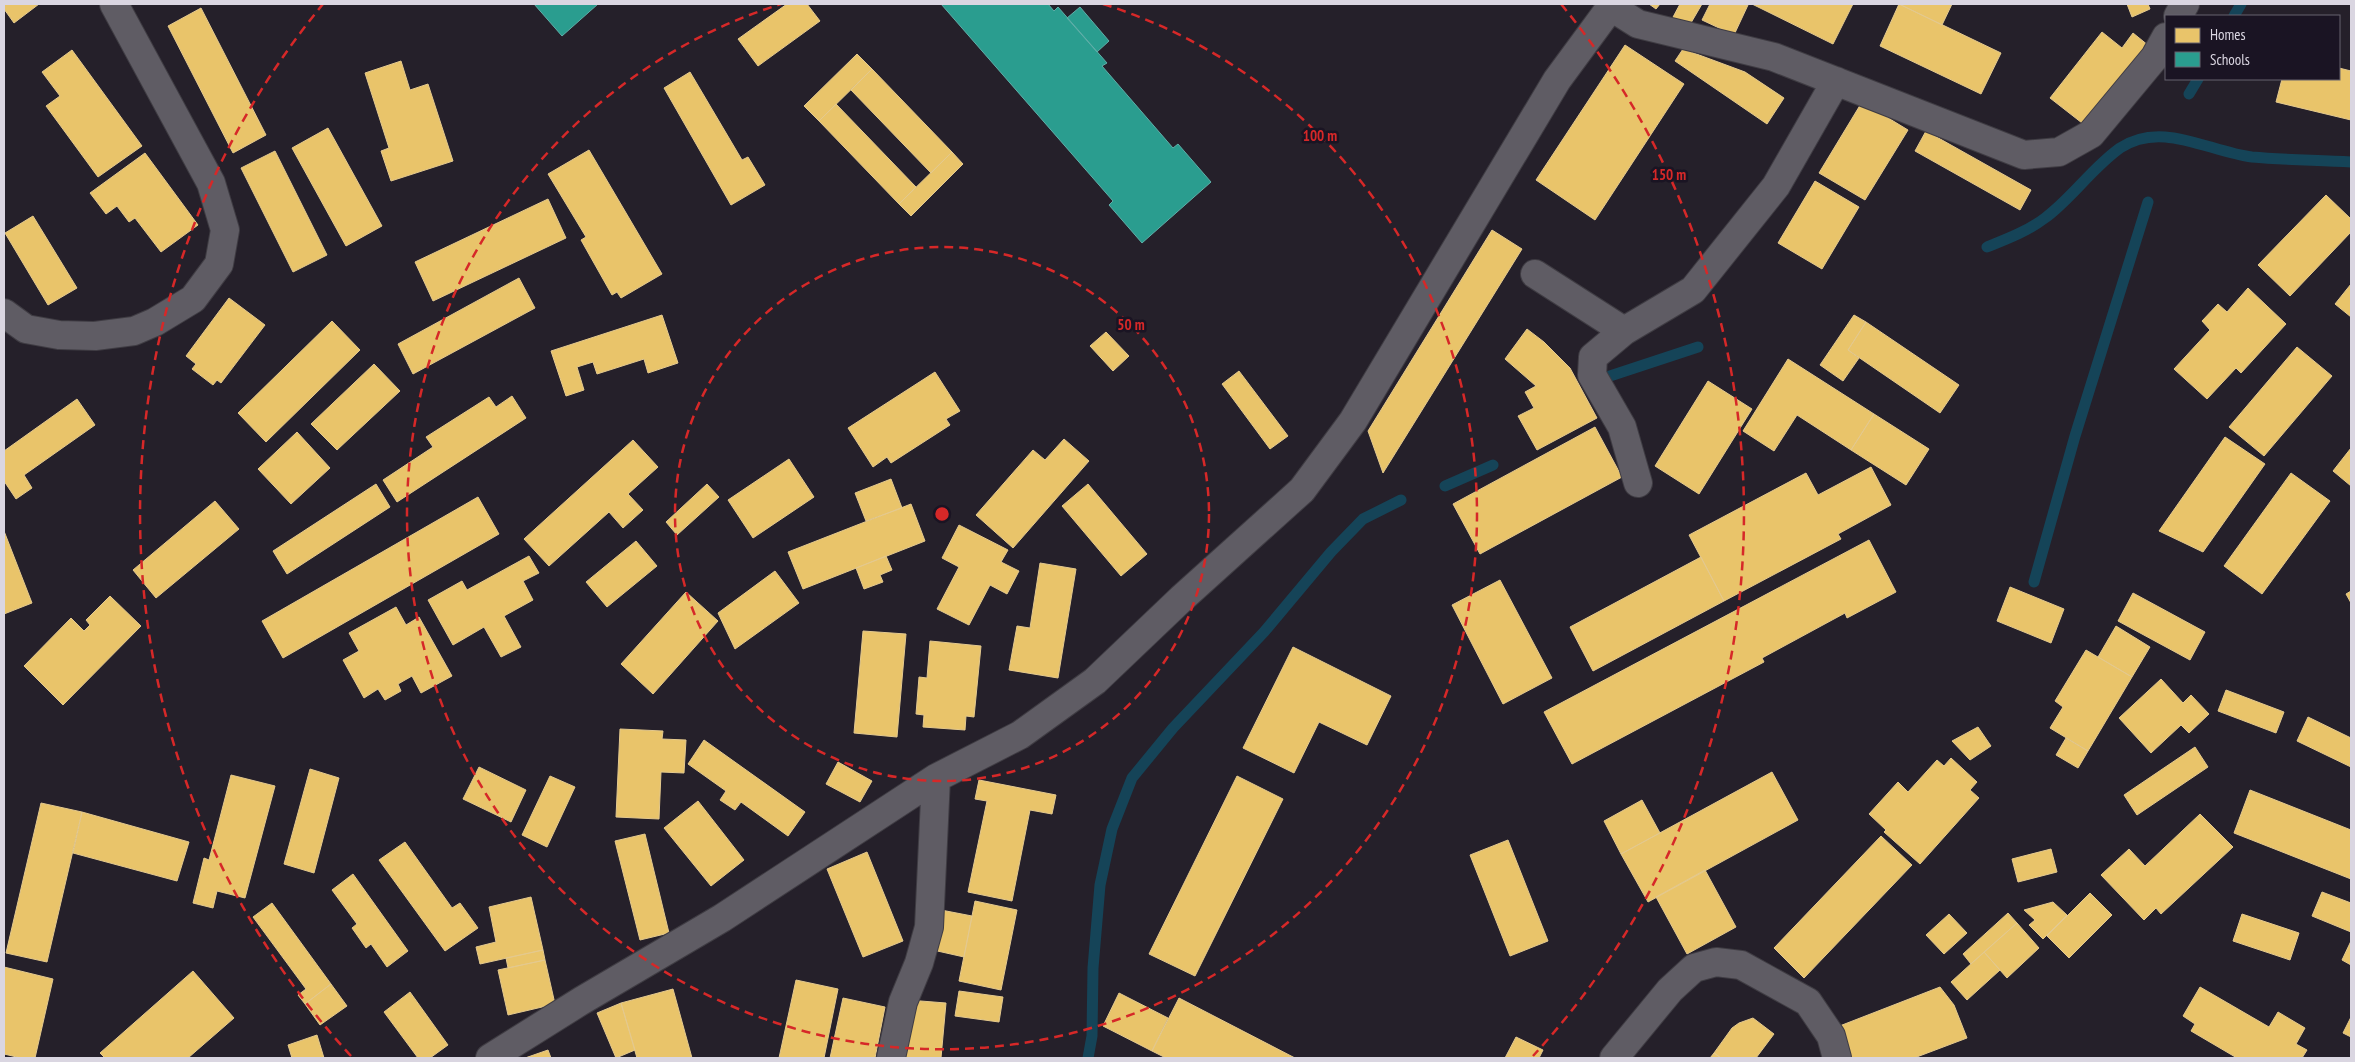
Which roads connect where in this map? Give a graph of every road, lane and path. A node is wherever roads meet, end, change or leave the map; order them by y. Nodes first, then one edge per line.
1 (114, 4) edge
2 (2185, 4) edge
3 (1612, 5) edge
4 (2179, 15) edge
5 (2165, 38) edge
6 (1836, 81) junction
7 (1535, 274) dead end
8 (4, 313) edge
9 (1624, 331) junction
10 (1638, 483) dead end
11 (936, 778) junction
12 (490, 1058) edge
13 (891, 1058) edge
14 (1614, 1058) edge
15 (1837, 1058) edge

1 - 8 street
2 - 4 street
3 - 6 street
3 - 11 street
5 - 6 street
6 - 9 street
7 - 9 street
9 - 10 street
11 - 12 street
11 - 13 street
14 - 15 street

